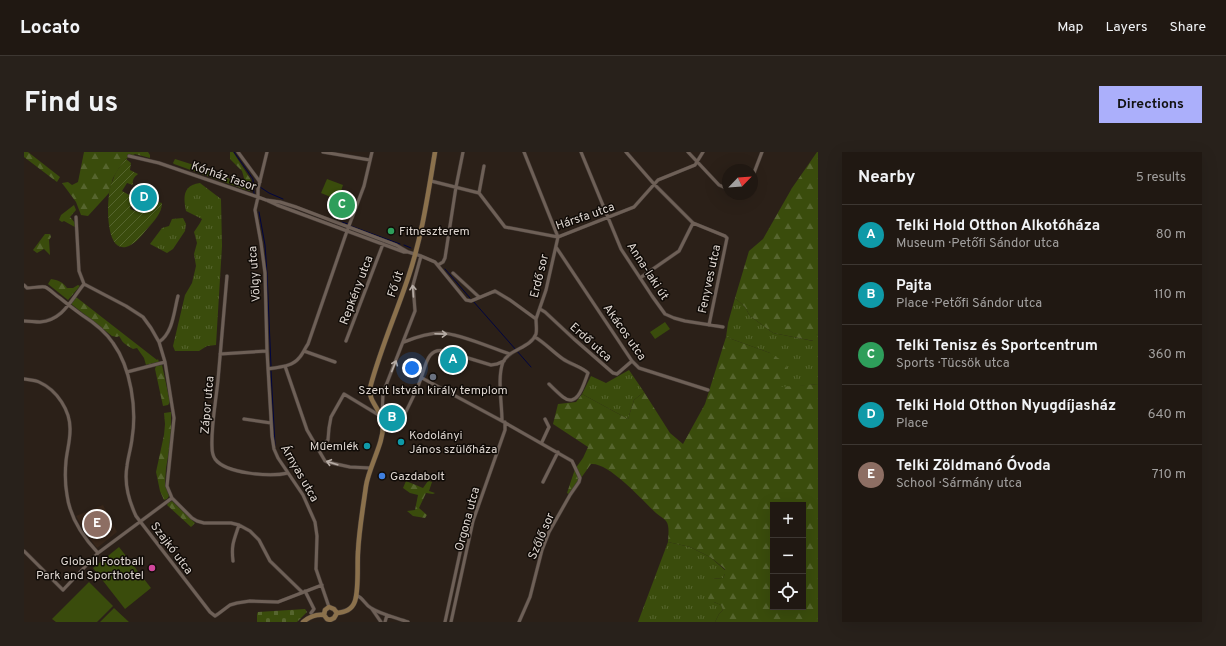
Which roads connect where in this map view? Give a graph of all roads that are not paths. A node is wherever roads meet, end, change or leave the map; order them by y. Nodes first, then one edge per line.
1 (238, 152) edge
2 (266, 152) edge
3 (323, 152) edge
4 (372, 152) edge
5 (435, 152) edge
6 (463, 152) edge
7 (524, 152) edge
8 (581, 152) edge
9 (626, 152) edge
10 (688, 152) edge
11 (703, 152) edge
12 (762, 152) edge
13 (129, 156) dead end
14 (370, 160) junction
15 (697, 162) junction
16 (757, 164) edge
17 (484, 166) dead end
18 (430, 181) junction
19 (260, 182) junction
20 (654, 184) junction
21 (722, 186) edge
22 (456, 187) junction
23 (479, 192) junction
24 (258, 198) junction
25 (287, 207) junction
26 (76, 217) dead end
27 (608, 218) junction
28 (693, 223) junction
29 (348, 227) junction
30 (346, 231) junction
31 (558, 237) junction
32 (383, 242) junction
33 (556, 247) junction
34 (415, 254) junction
35 (421, 256) junction
36 (438, 265) junction
37 (453, 273) dead end
38 (227, 276) dead end
39 (640, 278) junction
40 (84, 284) junction
41 (24, 285) edge
42 (178, 296) dead end
43 (480, 297) junction
44 (68, 305) junction
45 (540, 309) junction
46 (536, 319) junction
47 (24, 321) edge
48 (709, 325) junction
49 (723, 327) dead end
50 (535, 337) junction
51 (346, 341) dead end
52 (159, 342) junction
53 (404, 342) junction
54 (267, 351) junction
55 (304, 351) junction
56 (220, 354) junction
57 (510, 354) junction
58 (504, 361) junction
59 (632, 361) junction
60 (164, 362) junction
61 (335, 362) dead end
62 (285, 366) junction
63 (268, 369) junction
64 (127, 372) junction
65 (422, 378) junction
66 (24, 379) edge
67 (549, 384) dead end
68 (708, 390) dead end
69 (382, 417) junction
70 (244, 418) dead end
71 (545, 419) dead end
72 (504, 421) junction
73 (271, 423) junction
74 (382, 429) junction
75 (542, 442) junction
76 (318, 449) junction
77 (558, 452) junction
78 (370, 468) junction
79 (288, 473) junction
80 (543, 482) dead end
81 (172, 498) junction
82 (140, 521) junction
83 (473, 521) junction
84 (239, 525) junction
85 (24, 552) edge
86 (98, 553) junction
87 (233, 561) dead end
88 (322, 585) junction
89 (304, 592) junction
90 (356, 595) junction
91 (330, 607) junction
92 (372, 609) junction
93 (311, 613) dead end
94 (337, 613) junction
95 (324, 615) junction
96 (387, 615) junction
97 (333, 621) edge
98 (303, 622) edge
99 (381, 622) edge
100 (385, 622) edge
101 (408, 622) edge
102 (445, 622) edge
103 (451, 622) edge
104 (519, 622) edge

1 - 19 street
2 - 19 street, Völgy utca
3 - 14 street
4 - 14 street
5 - 18 main road, Fő út
6 - 22 street
7 - 31 street
8 - 27 street, Anna-laki út
9 - 20 street
10 - 15 street
11 - 15 street
12 - 16 street
13 - 24 street, Kórház fasor
14 - 29 street
15 - 20 street
15 - 21 street
17 - 23 street
18 - 22 street
18 - 34 main road, Fő út
19 - 24 street, Völgy utca
20 - 27 street, Hársfa utca
20 - 28 street
22 - 23 street
22 - 36 street
23 - 31 street, Hársfa utca
24 - 25 street, Kórház fasor
24 - 54 street, Völgy utca
25 - 29 street, Kórház fasor
25 - 30 street, Kórház fasor
26 - 40 street
27 - 31 street, Hársfa utca
27 - 39 street, Anna-laki út
28 - 39 street
28 - 48 street, Fenyves utca
29 - 30 street
29 - 32 street, Kórház fasor
30 - 32 street, Kórház fasor
30 - 55 street
31 - 33 street, Erdő sor
32 - 34 street, Kórház fasor
32 - 51 street, Repkény utca
33 - 45 street, Erdő sor
33 - 59 street, Akácos utca
34 - 35 street, Kórház fasor
34 - 69 main road, Fő út
35 - 36 street, Kórház fasor
53 -> 35 street, Fő út
36 - 43 street
37 - 43 street
38 - 56 street, Zápor utca
39 - 48 street, Anna-laki út
40 - 44 street
40 - 52 street
41 - 44 street
42 - 52 street
43 - 46 street
44 - 47 street
44 - 64 street, Szajkó utca
45 - 46 street, Erdő sor
45 - 59 street, Erdő utca
46 - 50 street, Erdő sor
48 - 49 street, Anna-laki út
50 - 57 street
50 - 67 street
52 - 60 street
53 -> 57 street
69 -> 53 street, Fő út
54 - 56 street
54 - 63 street, Árnyas utca
55 - 61 street
55 - 62 street
56 - 79 street, Zápor utca
57 - 58 street
58 - 65 street
58 - 72 street, Orgona utca
59 - 68 street, Akácos utca
60 - 64 street
60 - 81 street
62 - 63 street
62 - 76 street
63 - 73 street, Árnyas utca
64 - 82 street, Szajkó utca
65 - 72 street
65 - 74 street
66 - 86 street
69 - 74 main road, Fő út
69 - 76 street
70 - 73 street
71 - 75 street
72 - 75 street
72 - 83 street, Orgona utca
73 - 79 street, Árnyas utca
74 - 78 main road, Fő út
75 - 77 street
78 -> 76 street
77 - 80 street
77 - 104 street, Szőlő sor
78 - 90 main road, Fő út
79 - 88 street, Árnyas utca
81 - 82 street
81 - 84 street
82 - 86 street
82 - 89 street, Szajkó utca
83 - 102 street
83 - 103 street, Orgona utca
84 - 87 street
84 - 89 street
85 - 86 street
88 - 89 street, Szajkó utca
88 - 91 street, Árnyas utca
89 - 93 street
90 - 92 street
90 - 94 main road, Fő út
91 - 94 main road
91 - 95 main road
92 - 96 street
92 - 99 street
94 - 97 main road
95 - 97 main road
95 - 98 main road
96 - 100 street
96 - 101 street

